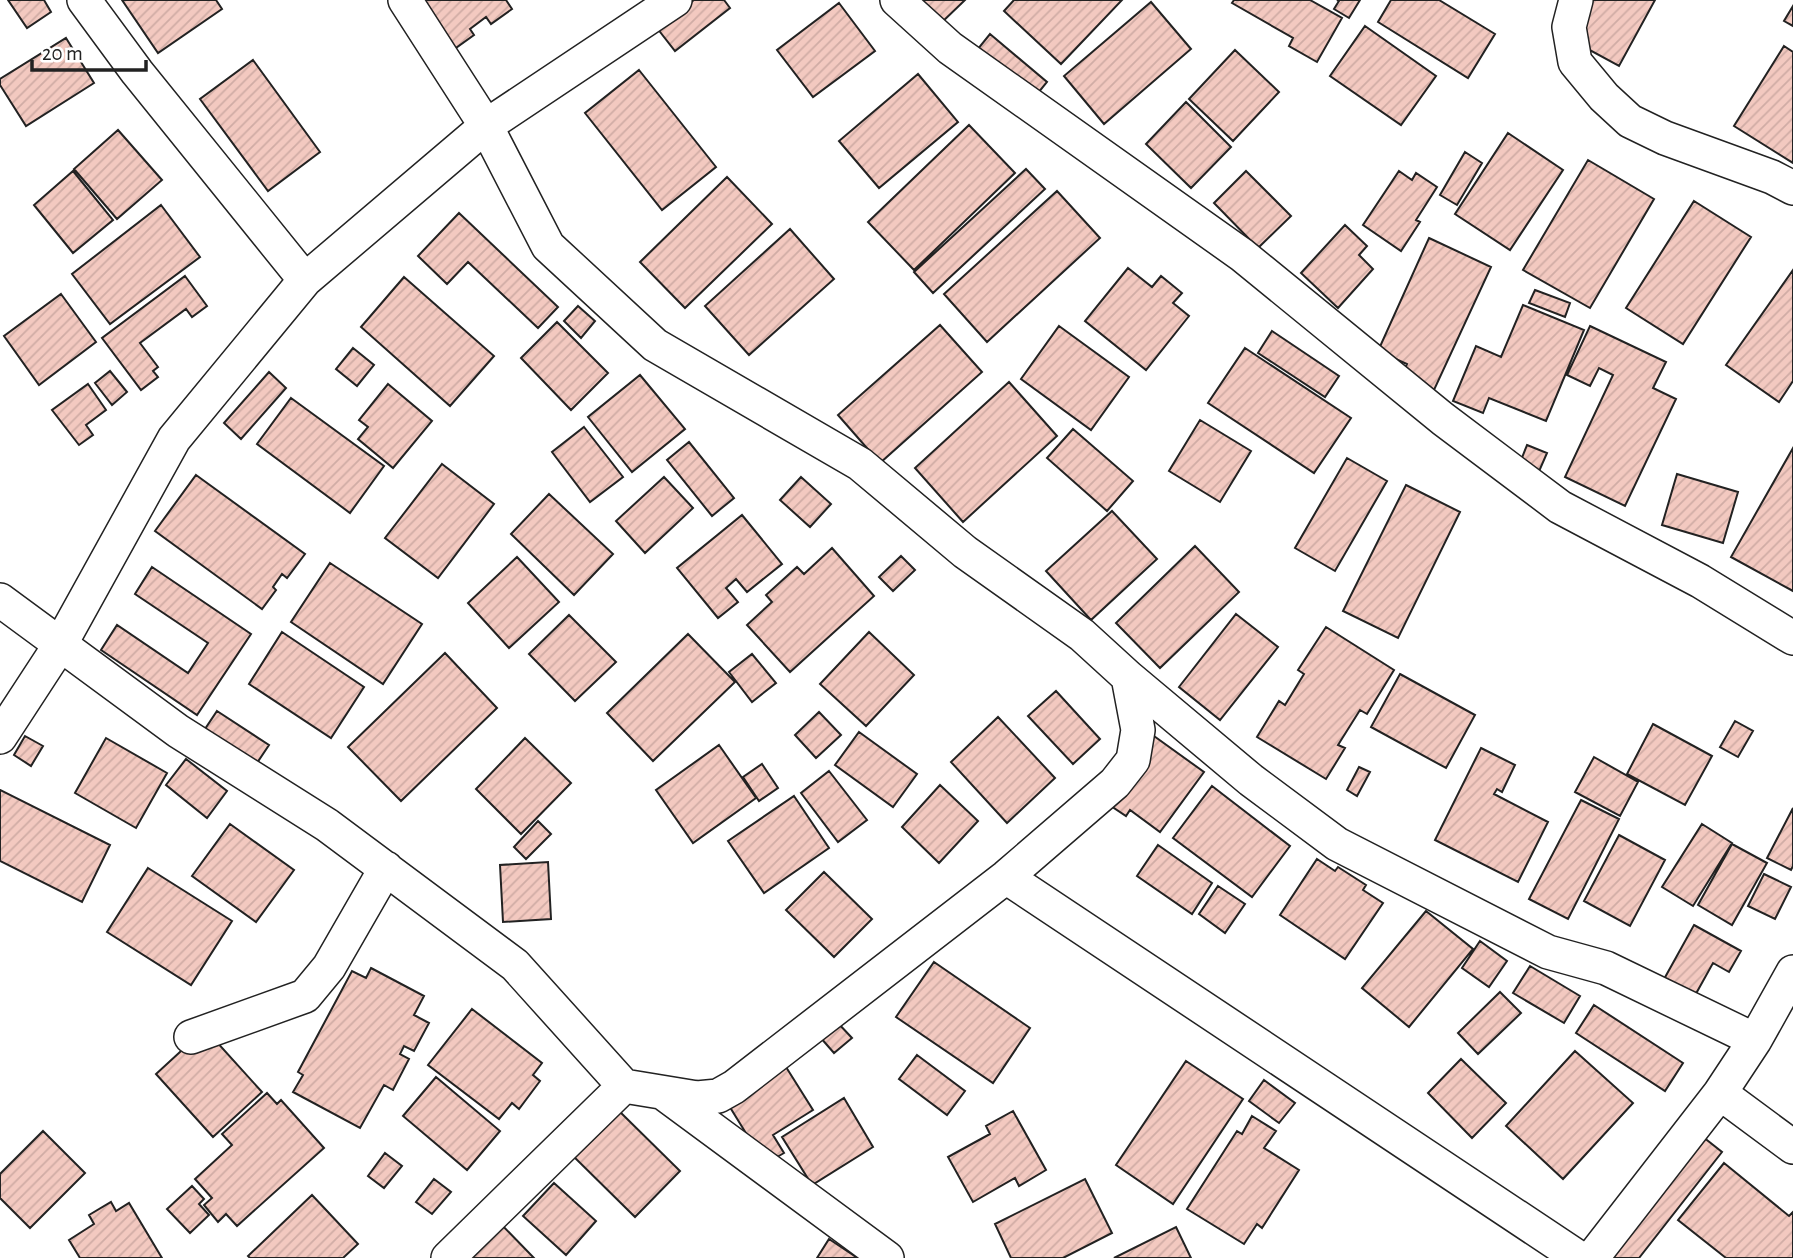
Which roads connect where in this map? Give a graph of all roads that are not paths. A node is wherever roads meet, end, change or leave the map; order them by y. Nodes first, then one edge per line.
1 (84, 0) edge
2 (405, 0) edge
3 (675, 0) edge
4 (897, 0) edge
5 (1576, 0) edge
6 (486, 127) junction
7 (1793, 188) edge
8 (305, 280) junction
9 (0, 600) edge
10 (1793, 638) edge
11 (60, 645) junction
12 (1128, 677) junction
13 (0, 737) edge
14 (386, 868) junction
15 (1006, 877) junction
16 (1793, 972) edge
17 (191, 1037) dead end
18 (1755, 1040) junction
19 (624, 1086) junction
20 (661, 1092) junction
21 (1720, 1093) junction
22 (1793, 1147) edge
23 (448, 1258) edge
24 (887, 1258) edge
25 (1578, 1258) edge
26 (1592, 1258) edge

1 - 8 street
2 - 6 street
3 - 6 street
4 - 10 street
5 - 7 street
6 - 8 street
6 - 12 street
8 - 11 street
9 - 11 street
11 - 13 street
11 - 14 street
12 - 15 street
12 - 18 street
14 - 17 street
14 - 19 street
15 - 20 street
15 - 25 street
16 - 18 street
18 - 21 street
19 - 20 street
19 - 23 street
20 - 24 street
21 - 22 street
21 - 26 street

